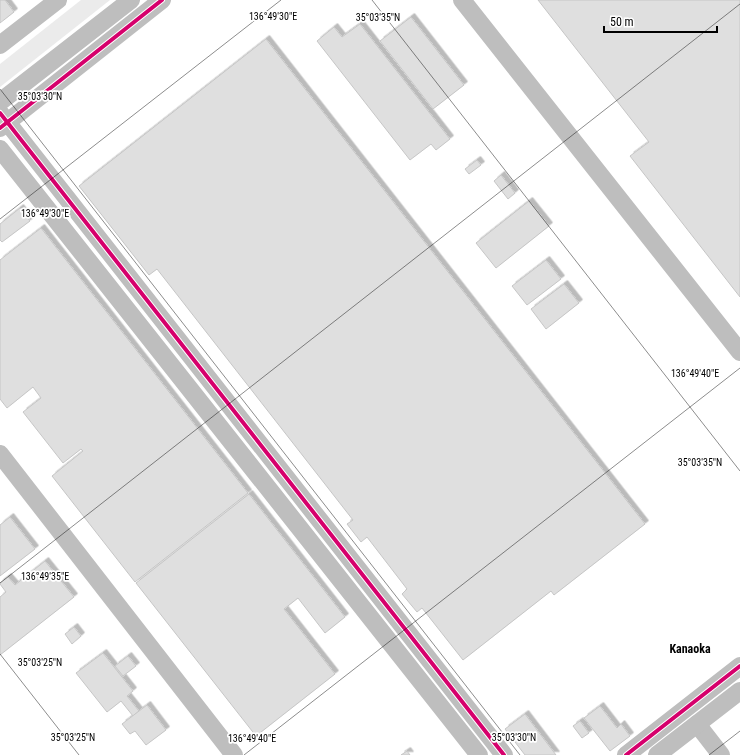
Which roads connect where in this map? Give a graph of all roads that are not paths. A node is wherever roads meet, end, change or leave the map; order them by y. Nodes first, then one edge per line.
1 (58, 0) edge
2 (131, 0) edge
3 (162, 0) edge
4 (462, 0) edge
5 (0, 45) edge
6 (0, 102) edge
7 (2, 121) edge
8 (0, 149) edge
9 (740, 352) edge
10 (0, 454) edge
11 (740, 666) edge
12 (740, 691) edge
13 (697, 724) junction
14 (234, 755) edge
15 (479, 755) edge
16 (504, 755) edge
17 (626, 755) edge
18 (657, 755) edge
19 (721, 755) edge

1 - 5 street
2 - 6 street
3 - 7 street
4 - 9 street
7 - 16 street
8 - 15 street
10 - 14 street
11 - 17 street
12 - 13 street
13 - 18 street
13 - 19 street

